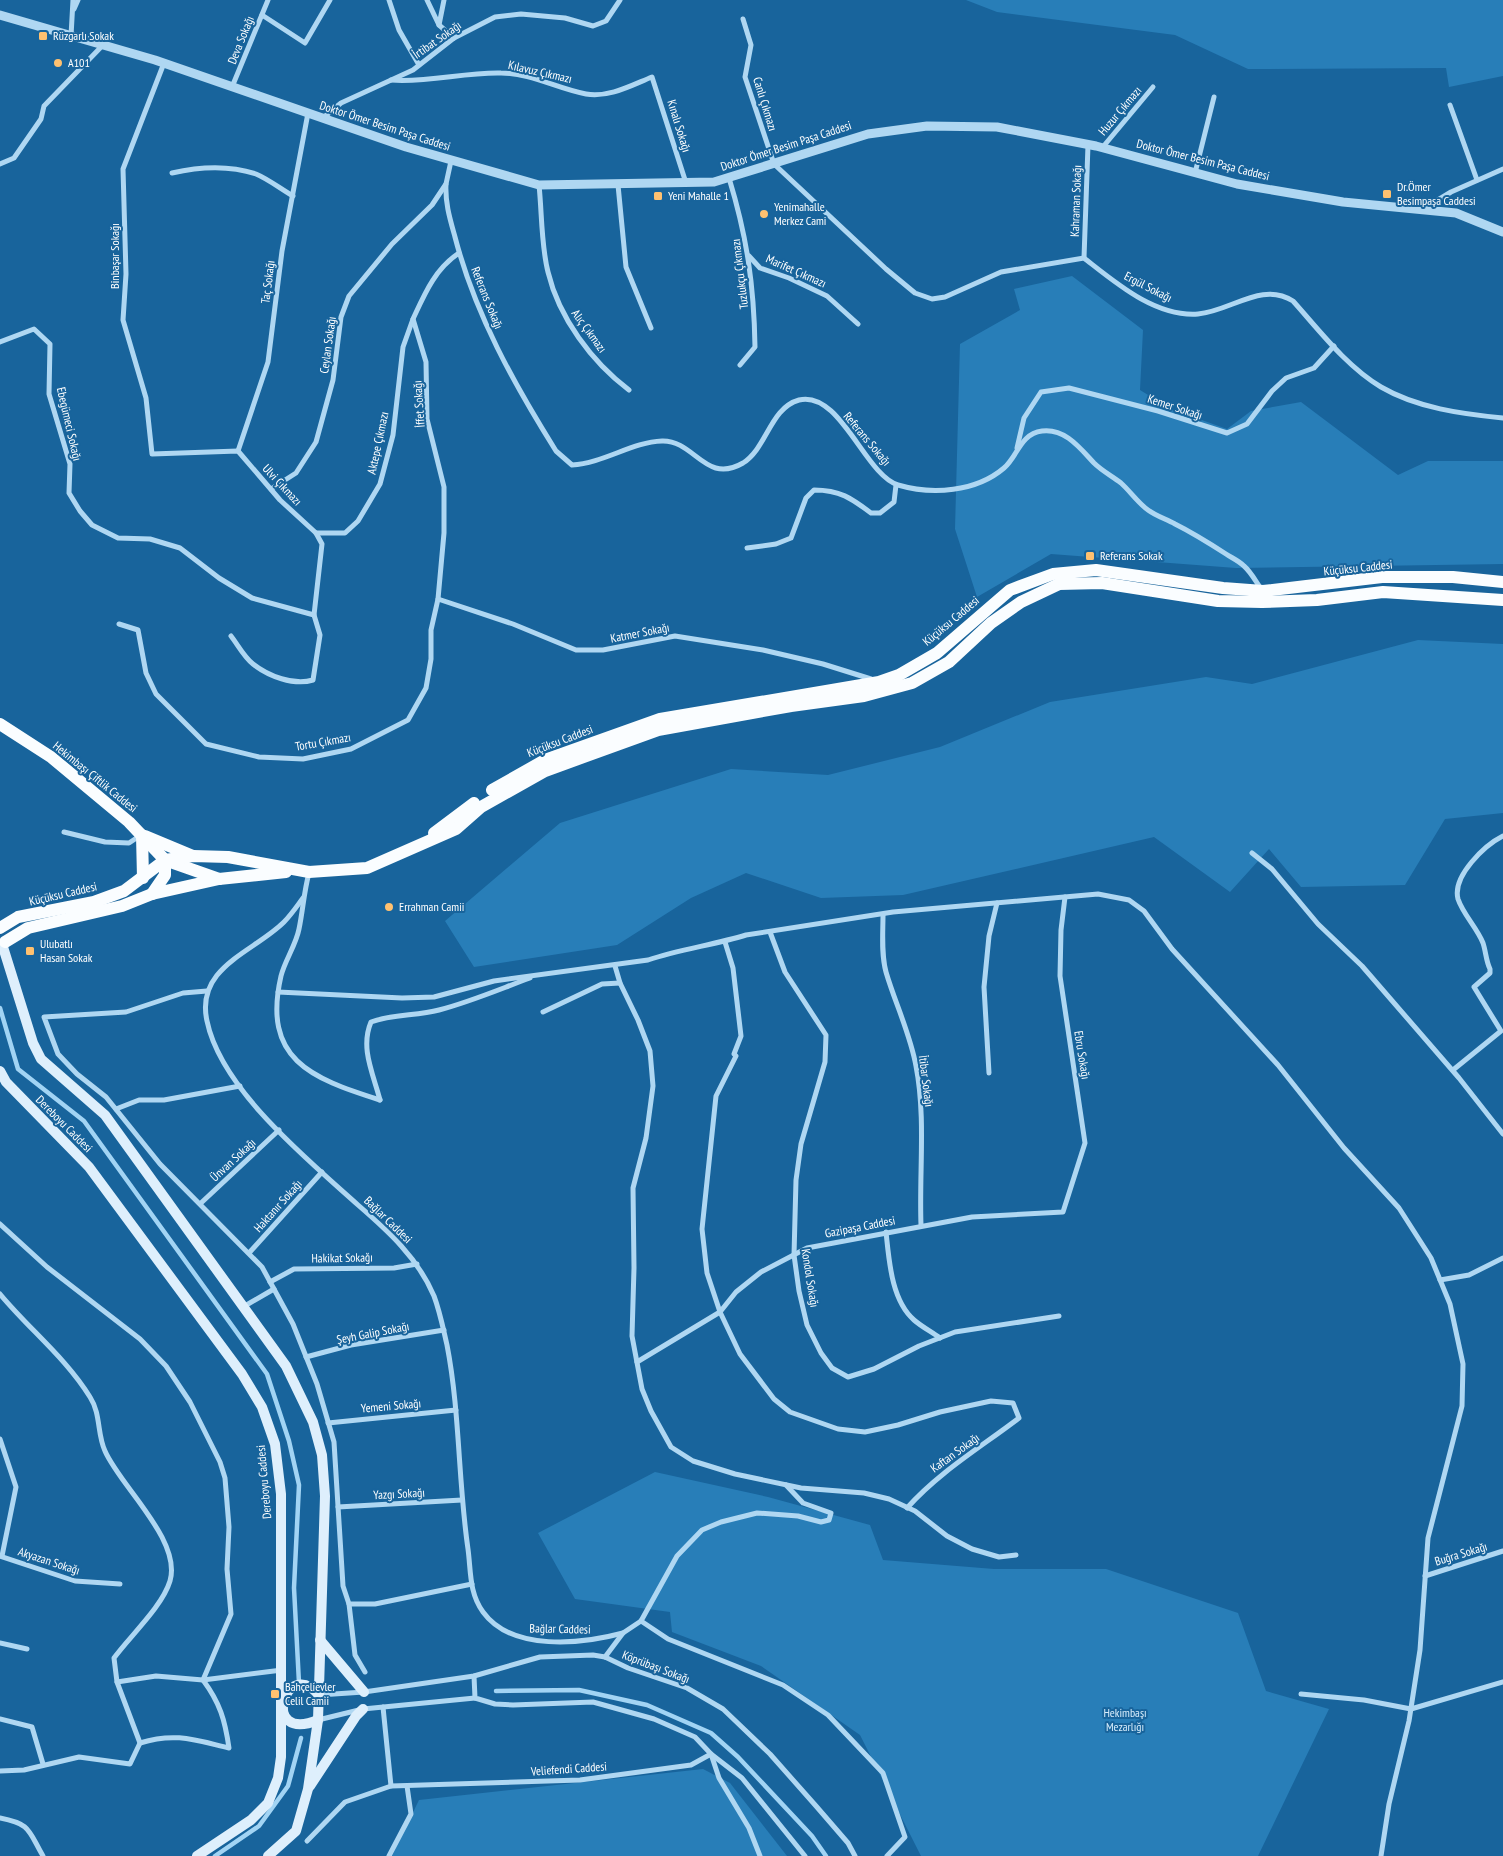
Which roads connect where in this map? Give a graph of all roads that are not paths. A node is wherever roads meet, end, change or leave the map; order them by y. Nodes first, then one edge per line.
1 (74, 0) edge
2 (78, 0) edge
3 (268, 0) edge
4 (330, 0) edge
5 (389, 0) edge
6 (427, 0) edge
7 (444, 0) edge
8 (620, 0) edge
9 (74, 9) junction
10 (0, 15) edge
11 (262, 15) junction
12 (743, 19) dead end
13 (439, 26) junction
14 (71, 36) junction
15 (454, 38) junction
16 (103, 45) junction
17 (164, 63) junction
18 (419, 65) junction
19 (652, 76) joint
20 (391, 80) junction
21 (232, 87) junction
22 (1153, 87) dead end
23 (1214, 97) dead end
24 (1450, 105) dead end
25 (308, 113) junction
26 (323, 119) junction
27 (1088, 145) junction
28 (1102, 148) junction
29 (452, 161) junction
30 (0, 164) edge
31 (774, 164) junction
32 (1503, 169) edge
33 (172, 173) dead end
34 (1195, 173) junction
35 (729, 178) junction
36 (1477, 180) junction
37 (686, 183) junction
38 (446, 184) junction
39 (539, 185) junction
40 (618, 185) junction
41 (293, 196) junction
42 (1423, 210) junction
43 (1502, 233) edge
44 (459, 253) junction
45 (749, 255) junction
46 (1084, 258) junction
47 (413, 319) junction
48 (858, 324) dead end
49 (651, 328) dead end
50 (0, 342) edge
51 (1334, 346) junction
52 (740, 365) dead end
53 (628, 390) dead end
54 (1503, 418) edge
55 (238, 451) junction
56 (1016, 451) junction
57 (896, 485) junction
58 (271, 489) junction
59 (316, 534) junction
60 (747, 548) dead end
61 (1503, 582) edge
62 (1262, 597) junction
63 (438, 599) junction
64 (1503, 600) edge
65 (314, 616) junction
66 (119, 624) dead end
67 (230, 636) dead end
68 (879, 682) junction
69 (0, 724) edge
70 (64, 832) dead end
71 (142, 835) junction
72 (1503, 836) edge
73 (418, 845) junction
74 (1252, 853) dead end
75 (194, 856) junction
76 (165, 860) junction
77 (305, 872) junction
78 (143, 878) junction
79 (219, 879) junction
80 (152, 894) junction
81 (303, 898) junction
82 (1065, 898) junction
83 (997, 903) junction
84 (883, 915) junction
85 (0, 928) edge
86 (770, 932) junction
87 (725, 942) junction
88 (3, 946) edge
89 (615, 966) junction
90 (539, 974) junction
91 (620, 983) junction
92 (207, 991) junction
93 (278, 992) junction
94 (543, 1012) dead end
95 (1502, 1030) edge
96 (1453, 1070) junction
97 (0, 1071) edge
98 (989, 1073) dead end
99 (240, 1086) junction
100 (116, 1109) junction
101 (279, 1130) junction
102 (1503, 1134) edge
103 (322, 1172) junction
104 (201, 1203) junction
105 (1063, 1212) joint
106 (0, 1224) edge
107 (921, 1225) junction
108 (886, 1232) junction
109 (249, 1253) junction
110 (794, 1255) junction
111 (1502, 1259) edge
112 (417, 1264) junction
113 (1503, 1266) edge
114 (1440, 1280) junction
115 (270, 1282) junction
116 (274, 1289) junction
117 (0, 1294) edge
118 (243, 1308) junction
119 (720, 1312) junction
120 (1059, 1316) dead end
121 (444, 1330) junction
122 (940, 1338) junction
123 (306, 1358) junction
124 (637, 1362) junction
125 (456, 1410) junction
126 (328, 1423) junction
127 (0, 1439) edge
128 (785, 1484) junction
129 (462, 1500) junction
130 (338, 1507) junction
131 (907, 1508) junction
132 (1503, 1551) edge
133 (1016, 1555) dead end
134 (1, 1556) edge
135 (1425, 1576) junction
136 (120, 1584) dead end
137 (472, 1584) junction
138 (349, 1604) junction
139 (641, 1621) junction
140 (623, 1633) junction
141 (320, 1640) junction
142 (0, 1643) edge
143 (28, 1649) dead end
144 (605, 1657) junction
145 (282, 1670) junction
146 (365, 1672) dead end
147 (474, 1676) junction
148 (202, 1680) junction
149 (117, 1682) junction
150 (1503, 1682) edge
151 (364, 1692) junction
152 (1301, 1694) dead end
153 (319, 1695) junction
154 (475, 1698) junction
155 (282, 1706) junction
156 (383, 1707) junction
157 (363, 1709) junction
158 (1411, 1709) junction
159 (0, 1719) edge
160 (318, 1720) junction
161 (140, 1743) junction
162 (711, 1754) junction
163 (43, 1764) junction
164 (0, 1771) edge
165 (391, 1786) junction
166 (407, 1786) junction
167 (308, 1789) junction
168 (0, 1818) edge
169 (307, 1841) dead end
170 (43, 1856) edge
171 (197, 1856) edge
172 (268, 1856) edge
173 (389, 1856) edge
174 (760, 1856) edge
175 (805, 1856) edge
176 (855, 1856) edge
177 (886, 1856) edge
178 (1381, 1856) edge

1 - 9 street
2 - 9 street
3 - 11 street, Deva Sokağı
4 - 11 street
5 - 18 street
6 - 13 street
7 - 13 street
8 - 15 street, İrtibat Sokağı
9 - 14 street
10 - 14 street, Doktor Ömer Besim Paşa Caddesi
11 - 21 street, Deva Sokağı
12 - 31 street, Canlı Çıkmazı
13 - 15 street
14 - 16 street, Doktor Ömer Besim Paşa Caddesi
15 - 18 street, İrtibat Sokağı
16 - 17 street, Doktor Ömer Besim Paşa Caddesi
16 - 30 street
17 - 21 street, Doktor Ömer Besim Paşa Caddesi
17 - 55 street, Binbaşar Sokağı
18 - 20 street, İrtibat Sokağı
19 - 20 street, Kılavuz Çıkmazı
19 - 37 street, Kınalı Sokağı
20 - 26 street, İrtibat Sokağı
21 - 25 street, Doktor Ömer Besim Paşa Caddesi
22 - 28 street, Huzur Çıkmazı
23 - 34 street
24 - 36 street
25 - 26 street, Doktor Ömer Besim Paşa Caddesi
25 - 41 street, Taç Sokağı
26 - 29 street, Doktor Ömer Besim Paşa Caddesi
27 - 28 street, Doktor Ömer Besim Paşa Caddesi
27 - 31 street, Doktor Ömer Besim Paşa Caddesi
27 - 46 street, Kahraman Sokağı
28 - 34 street, Doktor Ömer Besim Paşa Caddesi
29 - 38 street, Ceylan Sokağı
29 - 39 street, Doktor Ömer Besim Paşa Caddesi
31 - 35 street, Doktor Ömer Besim Paşa Caddesi
31 - 46 street
32 - 36 street
33 - 41 street
34 - 42 street, Doktor Ömer Besim Paşa Caddesi
35 - 37 street, Doktor Ömer Besim Paşa Caddesi
35 - 45 street, Tuzlukçu Çıkmazı
36 - 42 street
37 - 40 street, Doktor Ömer Besim Paşa Caddesi
38 - 44 street, Referans Sokağı
38 - 58 street, Ceylan Sokağı
39 - 40 street, Doktor Ömer Besim Paşa Caddesi
39 - 53 street, Alıç Çıkmazı
40 - 49 street
41 - 55 street, Taç Sokağı
42 - 43 street, Doktor Ömer Besim Paşa Caddesi
44 - 47 street
44 - 57 street, Referans Sokağı
45 - 48 street, Marifet Çıkmazı
45 - 52 street, Tuzlukçu Çıkmazı
46 - 51 street, Ergül Sokağı
47 - 59 street, Aktepe Çıkmazı
47 - 63 street, İffet Sokağı
50 - 65 street, Ebegümeci Sokağı
51 - 54 street, Ergül Sokağı
51 - 56 street, Kemer Sokağı
55 - 58 street, Ulvi Çıkmazı
56 - 57 street
56 - 62 street
57 - 60 street
58 - 59 street, Ulvi Çıkmazı
59 - 65 street
61 - 62 main road, Küçüksu Caddesi
62 - 64 main road, Küçüksu Caddesi
62 - 68 main road, Küçüksu Caddesi
62 - 73 main road, Küçüksu Caddesi
63 - 66 street, Tortu Çıkmazı
63 - 68 street, Katmer Sokağı
65 - 67 street
68 - 73 main road, Küçüksu Caddesi
69 - 71 main road, Hekimbaşı Çiftlik Caddesi
70 - 71 street
71 - 75 main road
71 - 76 main road, Hekimbaşı Çiftlik Caddesi
71 - 78 main road
72 - 95 street
73 - 77 main road, Küçüksu Caddesi
74 - 96 street
75 - 76 main road, Küçüksu Caddesi
75 - 77 main road, Küçüksu Caddesi
76 - 78 main road, Küçüksu Caddesi
76 - 79 main road
76 - 80 main road
77 - 79 main road, Küçüksu Caddesi
77 - 81 street
78 - 85 main road, Küçüksu Caddesi
79 - 80 main road, Küçüksu Caddesi
80 - 88 main road, Küçüksu Caddesi
81 - 92 street
81 - 93 street
82 - 83 street
82 - 105 street, Ebru Sokağı
82 - 114 street
83 - 84 street
83 - 98 street
84 - 86 street
84 - 107 street, İtibar Sokağı
85 - 88 main road
86 - 87 street
86 - 110 street, Kondol Sokağı
87 - 89 street
87 - 119 street
88 - 118 main road
89 - 90 street
89 - 91 street
90 - 93 street
90 - 93 street
91 - 94 street
91 - 124 street
92 - 99 street, Bağlar Caddesi
92 - 100 street
95 - 96 street
96 - 102 street
97 - 145 main road, Dereboyu Caddesi
99 - 100 street
99 - 101 street, Bağlar Caddesi
100 - 104 street
101 - 103 street, Bağlar Caddesi
101 - 104 street, Ünvan Sokağı
103 - 109 street, Haktanır Sokağı
103 - 112 street, Bağlar Caddesi
104 - 109 street
105 - 107 street, Gazipaşa Caddesi
106 - 148 street
107 - 108 street, Gazipaşa Caddesi
108 - 110 street, Gazipaşa Caddesi
108 - 122 street
109 - 115 street
110 - 119 street, Gazipaşa Caddesi
110 - 122 street, Kondol Sokağı
111 - 113 street
111 - 114 street
112 - 115 street, Hakikat Sokağı
112 - 121 street, Bağlar Caddesi
114 - 135 street
115 - 116 street
116 - 118 street
116 - 123 street
117 - 149 street
118 - 141 main road
119 - 124 street, Gazipaşa Caddesi
119 - 131 street, Kaftan Sokağı
120 - 122 street, Kondol Sokağı
121 - 123 street, Şeyh Galip Sokağı
121 - 125 street, Bağlar Caddesi
123 - 126 street
124 - 128 street
125 - 126 street, Yemeni Sokağı
125 - 129 street, Bağlar Caddesi
126 - 130 street
127 - 134 street
128 - 131 street
128 - 139 street
129 - 130 street, Yazgı Sokağı
129 - 137 street, Bağlar Caddesi
130 - 138 street
131 - 133 street
132 - 135 street, Buğra Sokağı
134 - 136 street, Akyazan Sokağı
135 - 158 street
137 - 138 street
137 - 140 street, Bağlar Caddesi
138 - 146 street
139 - 140 street
139 - 177 street
140 - 144 street
141 - 151 main road
141 - 153 main road
142 - 143 street
144 - 147 street, Köprübaşı Sokağı
144 - 176 street, Köprübaşı Sokağı
145 - 148 street
145 - 155 main road, Dereboyu Caddesi
147 - 151 street, Köprübaşı Sokağı
147 - 154 street
148 - 149 street
148 - 161 street
149 - 161 street
150 - 158 street
151 - 153 street, Köprübaşı Sokağı
152 - 158 street
153 - 155 main road
153 - 160 main road
154 - 156 street
154 - 162 street
155 - 160 main road
155 - 171 main road, Dereboyu Caddesi
156 - 157 street
156 - 165 street
157 - 160 street
157 - 167 main road
158 - 178 street
159 - 163 street
160 - 167 main road
161 - 163 street
162 - 166 street, Veliefendi Caddesi
162 - 174 street
162 - 175 street
163 - 164 street
165 - 166 street, Veliefendi Caddesi
165 - 169 street, Veliefendi Caddesi
166 - 173 street
167 - 172 main road
168 - 170 street

